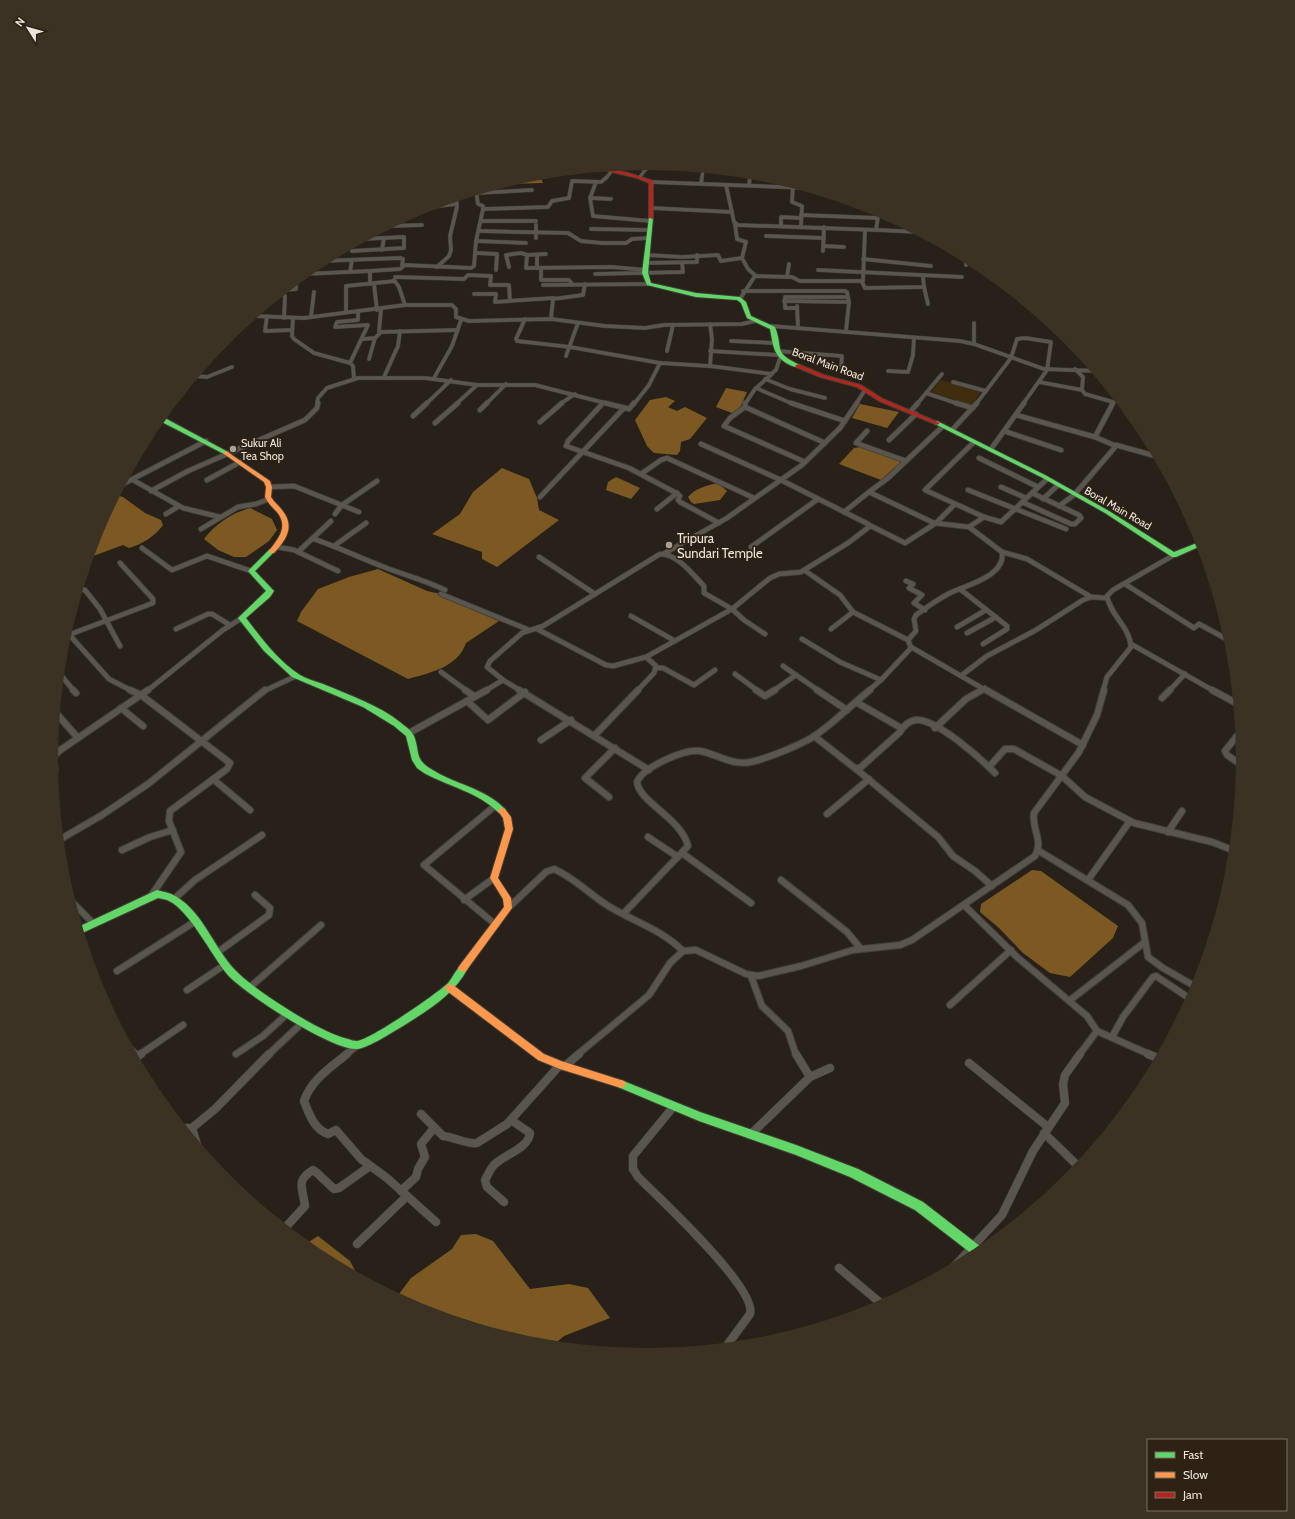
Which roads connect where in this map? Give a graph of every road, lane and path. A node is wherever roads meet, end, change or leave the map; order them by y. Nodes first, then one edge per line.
1 (645, 170) edge
2 (608, 171) edge
3 (611, 172) junction
4 (703, 173) edge
5 (640, 177) junction
6 (750, 179) edge
7 (596, 182) junction
8 (651, 182) junction
9 (701, 184) junction
10 (726, 185) junction
11 (781, 185) edge
12 (749, 186) junction
13 (793, 188) edge
14 (532, 190) dead end
15 (490, 192) edge
16 (477, 195) edge
17 (590, 198) junction
18 (611, 199) dead end
19 (456, 204) joint
20 (448, 205) edge
21 (651, 208) junction
22 (483, 209) junction
23 (732, 212) junction
24 (801, 216) junction
25 (878, 218) joint
26 (482, 221) junction
27 (536, 221) dead end
28 (650, 221) junction
29 (735, 224) junction
30 (422, 225) dead end
31 (536, 225) dead end
32 (399, 226) edge
33 (780, 226) junction
34 (801, 226) junction
35 (824, 227) junction
36 (591, 229) dead end
37 (865, 230) junction
38 (877, 230) junction
39 (480, 231) junction
40 (908, 231) edge
41 (536, 233) junction
42 (649, 234) junction
43 (766, 236) dead end
44 (384, 238) junction
45 (536, 238) dead end
46 (824, 238) junction
47 (373, 239) edge
48 (476, 241) junction
49 (526, 243) dead end
50 (824, 246) junction
51 (844, 248) dead end
52 (382, 250) junction
53 (823, 251) dead end
54 (352, 252) dead end
55 (476, 253) junction
56 (546, 254) dead end
57 (527, 255) junction
58 (537, 255) junction
59 (698, 255) junction
60 (498, 258) junction
61 (507, 258) junction
62 (742, 258) junction
63 (863, 259) junction
64 (335, 260) edge
65 (352, 260) junction
66 (682, 263) junction
67 (789, 264) dead end
68 (646, 265) junction
69 (931, 266) dead end
70 (437, 267) junction
71 (472, 267) junction
72 (509, 267) dead end
73 (401, 268) junction
74 (539, 268) junction
75 (496, 270) dead end
76 (818, 270) dead end
77 (350, 272) junction
78 (370, 272) junction
79 (680, 272) junction
80 (864, 272) junction
81 (314, 274) edge
82 (595, 274) dead end
83 (474, 276) junction
84 (756, 276) junction
85 (923, 276) junction
86 (395, 277) junction
87 (680, 277) dead end
88 (787, 277) junction
89 (962, 277) dead end
90 (395, 282) junction
91 (862, 282) junction
92 (372, 284) junction
93 (572, 284) junction
94 (585, 284) junction
95 (650, 284) junction
96 (543, 285) dead end
97 (924, 287) junction
98 (314, 292) dead end
99 (785, 292) junction
100 (474, 294) dead end
101 (742, 295) junction
102 (285, 296) dead end
103 (848, 297) junction
104 (554, 298) junction
105 (785, 299) junction
106 (510, 301) junction
107 (797, 301) junction
108 (849, 302) junction
109 (928, 304) dead end
110 (405, 305) junction
111 (797, 308) junction
112 (379, 309) junction
113 (358, 311) junction
114 (346, 312) junction
115 (261, 314) edge
116 (267, 316) junction
117 (311, 317) junction
118 (284, 318) junction
119 (293, 318) junction
120 (525, 319) junction
121 (551, 319) junction
122 (461, 320) junction
123 (755, 321) junction
124 (578, 322) junction
125 (974, 323) dead end
126 (710, 324) junction
127 (673, 325) junction
128 (771, 326) junction
129 (798, 328) junction
130 (292, 330) junction
131 (458, 330) junction
132 (400, 331) junction
133 (846, 331) junction
134 (379, 332) junction
135 (375, 338) junction
136 (914, 338) junction
137 (363, 339) junction
138 (731, 341) dead end
139 (974, 344) junction
140 (570, 347) junction
141 (668, 351) dead end
142 (710, 351) junction
143 (778, 352) junction
144 (566, 356) dead end
145 (1011, 358) junction
146 (369, 359) dead end
147 (350, 363) junction
148 (660, 363) junction
149 (709, 366) junction
150 (232, 367) dead end
151 (841, 368) dead end
152 (1074, 369) junction
153 (1047, 370) junction
154 (888, 371) dead end
155 (1091, 371) edge
156 (772, 374) junction
157 (942, 374) dead end
158 (200, 376) edge
159 (384, 377) junction
160 (434, 378) junction
161 (354, 379) junction
162 (765, 379) junction
163 (451, 380) junction
164 (953, 382) dead end
165 (1039, 382) junction
166 (506, 384) junction
167 (477, 385) junction
168 (756, 388) junction
169 (865, 390) junction
170 (1082, 390) junction
171 (986, 391) junction
172 (926, 393) junction
173 (575, 394) junction
174 (825, 398) dead end
175 (603, 403) junction
176 (745, 407) junction
177 (624, 408) junction
178 (973, 408) junction
179 (480, 410) dead end
180 (914, 412) junction
181 (1016, 415) junction
182 (413, 416) dead end
183 (165, 421) edge
184 (540, 422) dead end
185 (845, 422) junction
186 (436, 423) dead end
187 (943, 426) junction
188 (867, 430) dead end
189 (952, 430) junction
190 (1004, 431) junction
191 (1095, 438) junction
192 (889, 440) dead end
193 (206, 441) junction
194 (974, 442) junction
195 (826, 443) junction
196 (701, 444) dead end
197 (1116, 445) junction
198 (991, 449) junction
199 (1061, 450) dead end
200 (583, 452) junction
201 (227, 454) junction
202 (1152, 455) edge
203 (979, 458) dead end
204 (906, 461) junction
205 (240, 462) junction
206 (805, 462) junction
207 (642, 474) junction
208 (1047, 478) junction
209 (133, 480) junction
210 (207, 480) dead end
211 (781, 480) junction
212 (377, 481) dead end
213 (128, 482) edge
214 (1058, 485) junction
215 (269, 487) junction
216 (1001, 487) dead end
217 (1038, 487) junction
218 (968, 490) dead end
219 (151, 491) junction
220 (869, 492) junction
221 (677, 493) junction
222 (1032, 493) junction
223 (1074, 495) junction
224 (540, 497) dead end
225 (754, 498) junction
226 (1026, 498) junction
227 (269, 499) junction
228 (818, 499) junction
229 (1043, 499) junction
230 (1022, 502) junction
231 (955, 504) junction
232 (342, 505) junction
233 (179, 506) junction
234 (1059, 506) junction
235 (657, 509) dead end
236 (1016, 509) junction
237 (359, 512) dead end
238 (844, 512) junction
239 (166, 514) dead end
240 (335, 514) dead end
241 (220, 517) junction
242 (984, 517) junction
243 (331, 521) dead end
244 (719, 522) junction
245 (366, 523) dead end
246 (936, 523) junction
247 (869, 525) junction
248 (969, 527) junction
249 (201, 529) dead end
250 (1066, 529) dead end
251 (314, 539) junction
252 (1196, 545) edge
253 (334, 546) junction
254 (277, 547) junction
255 (751, 547) dead end
256 (142, 548) dead end
257 (298, 552) junction
258 (1002, 552) junction
259 (665, 554) junction
260 (1174, 555) junction
261 (539, 557) dead end
262 (120, 563) dead end
263 (338, 570) dead end
264 (804, 570) junction
265 (251, 571) junction
266 (906, 581) dead end
267 (1124, 584) junction
268 (960, 589) junction
269 (83, 590) edge
270 (595, 594) junction
271 (1091, 597) junction
272 (1106, 598) junction
273 (732, 610) junction
274 (925, 610) junction
275 (986, 610) junction
276 (853, 612) junction
277 (631, 616) dead end
278 (996, 617) junction
279 (242, 618) junction
280 (107, 620) junction
281 (230, 625) junction
282 (957, 626) dead end
283 (176, 629) dead end
284 (537, 629) junction
285 (831, 629) dead end
286 (529, 630) junction
287 (72, 631) edge
288 (967, 633) dead end
289 (765, 634) dead end
290 (71, 635) edge
291 (1225, 638) edge
292 (802, 639) dead end
293 (908, 640) junction
294 (675, 641) junction
295 (983, 644) dead end
296 (1131, 644) junction
297 (120, 646) dead end
298 (911, 647) junction
299 (646, 657) junction
300 (783, 666) dead end
301 (656, 668) junction
302 (715, 670) dead end
303 (441, 672) dead end
304 (735, 674) dead end
305 (1185, 674) junction
306 (796, 675) junction
307 (962, 675) junction
308 (296, 676) junction
309 (64, 678) edge
310 (503, 680) junction
311 (881, 680) junction
312 (985, 688) junction
313 (525, 692) junction
314 (76, 693) dead end
315 (141, 695) junction
316 (474, 696) junction
317 (1162, 698) dead end
318 (468, 701) junction
319 (856, 702) junction
320 (1234, 702) edge
321 (121, 708) junction
322 (846, 710) junction
323 (59, 718) edge
324 (571, 720) junction
325 (143, 726) dead end
326 (901, 728) junction
327 (935, 728) junction
328 (409, 733) junction
329 (595, 735) junction
330 (814, 736) junction
331 (1236, 737) edge
332 (78, 738) junction
333 (200, 740) junction
334 (541, 740) dead end
335 (1083, 745) junction
336 (615, 748) junction
337 (59, 750) edge
338 (1237, 762) edge
339 (989, 766) junction
340 (856, 769) junction
341 (649, 770) junction
342 (995, 773) dead end
343 (1062, 776) junction
344 (214, 779) junction
345 (869, 779) junction
346 (609, 797) dead end
347 (496, 805) junction
348 (250, 810) dead end
349 (1182, 811) dead end
350 (827, 814) dead end
351 (1130, 820) junction
352 (173, 830) junction
353 (1168, 832) junction
354 (262, 835) dead end
355 (648, 837) dead end
356 (63, 838) edge
357 (1230, 849) edge
358 (122, 850) dead end
359 (1039, 851) junction
360 (680, 855) junction
361 (494, 878) junction
362 (781, 880) dead end
363 (1088, 880) junction
364 (992, 886) junction
365 (255, 895) dead end
366 (151, 897) junction
367 (174, 899) junction
368 (464, 900) junction
369 (751, 903) dead end
370 (964, 905) junction
371 (77, 907) edge
372 (508, 908) junction
373 (624, 913) junction
374 (196, 922) junction
375 (94, 924) junction
376 (322, 925) dead end
377 (496, 925) junction
378 (83, 928) edge
379 (1145, 942) junction
380 (861, 949) junction
381 (1011, 950) junction
382 (683, 951) junction
383 (218, 952) junction
384 (226, 964) junction
385 (117, 972) dead end
386 (751, 976) junction
387 (1192, 985) edge
388 (249, 988) junction
389 (450, 988) junction
390 (187, 990) dead end
391 (1187, 996) edge
392 (1069, 1001) junction
393 (950, 1005) dead end
394 (287, 1014) junction
395 (302, 1023) junction
396 (183, 1025) dead end
397 (1097, 1031) junction
398 (1112, 1036) junction
399 (358, 1045) junction
400 (236, 1054) dead end
401 (138, 1056) edge
402 (1156, 1057) edge
403 (969, 1063) dead end
404 (562, 1065) junction
405 (830, 1068) dead end
406 (810, 1077) junction
407 (674, 1106) junction
408 (422, 1114) dead end
409 (512, 1120) junction
410 (188, 1128) edge
411 (192, 1128) junction
412 (434, 1128) junction
413 (1046, 1130) junction
414 (750, 1135) junction
415 (194, 1136) edge
416 (1076, 1164) edge
417 (370, 1166) junction
418 (401, 1190) junction
419 (407, 1196) junction
420 (504, 1202) dead end
421 (436, 1222) dead end
422 (287, 1225) edge
423 (357, 1244) dead end
424 (972, 1246) junction
425 (976, 1249) edge
426 (961, 1258) edge
427 (839, 1268) dead end
428 (879, 1301) edge
429 (731, 1343) edge

1 - 5 street
2 - 3 main road
3 - 5 main road
3 - 7 street
4 - 9 street
5 - 8 main road
6 - 12 street
7 - 17 street
7 - 22 street
8 - 9 street
8 - 21 main road
9 - 10 street
10 - 12 street
10 - 23 street
11 - 12 street
13 - 24 street
14 - 15 street
16 - 22 street
17 - 18 street
17 - 28 street
19 - 20 street
19 - 70 street
21 - 23 street
21 - 28 main road
22 - 26 street
23 - 29 street
24 - 25 street
24 - 33 street
24 - 34 street
25 - 38 street
26 - 27 street
26 - 39 street
28 - 42 main road
29 - 33 street
29 - 62 street
30 - 32 street
31 - 41 street
33 - 34 street
34 - 35 street
35 - 37 street
35 - 46 street
36 - 42 street
37 - 38 street
37 - 63 street
38 - 40 street
39 - 41 street
39 - 48 street
41 - 42 street
41 - 45 street
42 - 68 main road
43 - 46 street
44 - 47 street
44 - 52 street
44 - 52 street
46 - 50 street
48 - 49 street
48 - 55 street
50 - 51 street
50 - 53 street
52 - 54 street
55 - 60 street
55 - 71 street
56 - 58 street
57 - 58 street
57 - 61 street
57 - 74 street
58 - 74 street
59 - 62 street
59 - 66 street
59 - 68 street
60 - 61 street
60 - 75 street
61 - 72 street
62 - 84 street
63 - 69 street
63 - 80 street
64 - 65 street
65 - 73 street
65 - 77 street
66 - 68 street
66 - 79 street
67 - 88 street
68 - 74 street
68 - 79 street
68 - 82 street
68 - 95 main road
70 - 71 street
70 - 73 street
71 - 83 street
73 - 78 street
73 - 86 street
74 - 93 street
76 - 80 street
77 - 78 street
77 - 81 street
78 - 92 street
79 - 87 street
80 - 85 street
80 - 91 street
83 - 86 street
83 - 106 street
84 - 88 street
84 - 101 street
85 - 89 street
85 - 97 street
86 - 90 street
88 - 91 street
90 - 92 street
90 - 110 street
91 - 97 street
92 - 112 street
92 - 114 street
93 - 94 street
93 - 96 street
94 - 95 street
94 - 104 street
95 - 101 main road
97 - 109 street
98 - 117 street
99 - 101 street
99 - 103 street
99 - 105 street
100 - 106 street
101 - 123 main road
102 - 118 street
103 - 105 street
103 - 108 street
104 - 106 street
104 - 121 street
105 - 107 street
105 - 111 street
107 - 108 street
107 - 111 street
108 - 133 street
110 - 112 street
110 - 122 street
111 - 129 street
112 - 113 street
112 - 134 street
113 - 114 street
113 - 137 street
114 - 117 street
115 - 116 street
116 - 118 street
116 - 130 street
117 - 119 street
118 - 119 street
119 - 130 street
120 - 121 street
120 - 122 street
120 - 140 street
121 - 124 street
122 - 131 street
123 - 126 street
123 - 128 main road
124 - 127 street
124 - 140 street
125 - 139 street
126 - 127 street
126 - 142 street
127 - 141 street
128 - 129 street
128 - 143 main road, Boral Main Road
129 - 133 street
130 - 147 street
131 - 132 street
131 - 160 street
132 - 134 street
132 - 159 street
133 - 136 street
134 - 135 street
135 - 137 street
135 - 146 street
136 - 139 street
136 - 154 street
137 - 147 street
138 - 143 street
139 - 145 street
140 - 144 street
140 - 148 street
142 - 143 street
142 - 149 street
143 - 151 street
143 - 156 street
143 - 169 main road, Boral Main Road
145 - 153 street
145 - 153 street
145 - 171 street
147 - 161 street
148 - 149 street
148 - 177 street
149 - 156 street
150 - 158 street
152 - 153 street
152 - 155 street
152 - 170 street
153 - 165 street
156 - 162 street
157 - 172 street
159 - 160 street
159 - 161 street
160 - 163 street
161 - 201 street
162 - 168 street
162 - 174 street
163 - 167 street
163 - 182 street
164 - 171 street
165 - 170 street
165 - 181 street
166 - 167 street
166 - 173 street
166 - 179 street
167 - 186 street
168 - 176 street
168 - 185 street
169 - 180 main road, Boral Main Road
169 - 185 street
170 - 191 street
171 - 178 street
172 - 178 street
172 - 180 street
173 - 175 street
173 - 184 street
175 - 177 street
175 - 200 street
176 - 195 street
176 - 206 street
177 - 200 street
178 - 189 street
180 - 187 main road, Boral Main Road
180 - 192 street
181 - 190 street
181 - 191 street
183 - 193 main road
185 - 195 street
187 - 189 main road, Boral Main Road
187 - 204 street
188 - 204 street
189 - 194 main road, Boral Main Road
190 - 198 street
190 - 199 street
191 - 197 street
193 - 201 main road
193 - 209 street
194 - 198 main road, Boral Main Road
194 - 231 street
195 - 206 street
196 - 211 street
197 - 202 street
197 - 223 street
198 - 208 main road, Boral Main Road
200 - 207 street
200 - 224 street
201 - 205 main road
201 - 219 street
203 - 217 street
204 - 220 street
205 - 210 street
205 - 215 main road
206 - 211 street
207 - 221 street
207 - 225 street
208 - 214 main road, Boral Main Road
208 - 217 street
209 - 213 street
209 - 219 street
211 - 225 street
211 - 228 street
212 - 232 street
214 - 223 main road, Boral Main Road
214 - 229 street
215 - 227 main road
215 - 232 street
216 - 226 street
217 - 222 street
218 - 236 street
219 - 233 street
220 - 238 street
220 - 246 street
221 - 235 street
221 - 244 street
222 - 226 street
222 - 229 street
223 - 234 street
223 - 260 main road, Boral Main Road
225 - 244 street
226 - 230 street
227 - 241 street
227 - 254 main road
228 - 238 street
228 - 255 street
229 - 234 street
230 - 234 street
230 - 236 street
231 - 242 street
231 - 246 street
232 - 237 street
232 - 240 street
233 - 239 street
233 - 241 street
236 - 242 street
236 - 250 street
238 - 247 street
241 - 249 street
242 - 248 street
243 - 251 street
244 - 259 street
245 - 253 street
246 - 247 street
246 - 248 street
247 - 264 street
248 - 258 street
251 - 253 street
251 - 257 street
252 - 260 main road
253 - 286 street
254 - 257 street
254 - 265 main road
256 - 265 street
257 - 263 street
258 - 268 street
258 - 271 street
259 - 270 street
259 - 273 street
260 - 267 street
261 - 270 street
262 - 280 street
264 - 273 street
264 - 276 street
265 - 279 main road
266 - 274 street
267 - 272 street
267 - 291 street
268 - 274 street
268 - 275 street
269 - 280 street
270 - 284 street
271 - 272 street
271 - 307 street
272 - 296 street
273 - 289 street
273 - 294 street
274 - 293 street
275 - 278 street
275 - 282 street
276 - 285 street
276 - 293 street
277 - 294 street
278 - 288 street
278 - 295 street
279 - 281 street
279 - 308 main road
280 - 287 street
280 - 297 street
281 - 283 street
281 - 315 street
284 - 286 street
284 - 299 street
286 - 310 street
290 - 315 street
292 - 311 street
293 - 298 street
294 - 299 street
296 - 305 street
296 - 335 street
298 - 307 street
298 - 311 street
299 - 301 street
300 - 306 street
301 - 302 street
301 - 329 street
303 - 316 street
304 - 306 street
305 - 317 street
305 - 320 street
306 - 322 street
307 - 312 street
308 - 328 main road
308 - 333 street
309 - 314 street
310 - 313 street
310 - 316 street
311 - 319 street
312 - 327 street
312 - 335 street
313 - 318 street
313 - 324 street
315 - 321 street
315 - 333 street
316 - 318 street
318 - 328 street
319 - 322 street
319 - 326 street
321 - 325 street
321 - 332 street
322 - 330 street
323 - 332 street
324 - 329 street
324 - 334 street
326 - 327 street
326 - 340 street
327 - 339 street
328 - 347 main road
329 - 336 street
330 - 340 street
330 - 341 street
331 - 338 street
332 - 337 street
333 - 344 street
333 - 356 street
335 - 343 street
336 - 341 street
336 - 346 street
339 - 342 street
339 - 343 street
340 - 345 street
341 - 360 street
343 - 351 street
343 - 359 street
344 - 348 street
344 - 352 street
345 - 350 street
345 - 364 street
347 - 361 main road
347 - 368 street
349 - 353 street
351 - 353 street
351 - 363 street
352 - 358 street
352 - 366 street
353 - 357 street
354 - 367 street
355 - 360 street
359 - 363 street
359 - 364 street
360 - 369 street
360 - 373 street
361 - 368 street
361 - 372 main road
362 - 380 street
363 - 379 street
364 - 370 street
365 - 383 street
366 - 367 main road
366 - 375 main road
367 - 374 main road
368 - 377 street
370 - 380 street
370 - 381 street
371 - 375 street
372 - 373 street
372 - 377 main road
373 - 382 street
374 - 383 main road
374 - 385 street
375 - 378 main road
376 - 388 street
377 - 389 main road
379 - 387 street
379 - 392 street
380 - 386 street
381 - 392 street
381 - 393 street
382 - 386 street
382 - 404 street
383 - 384 main road
384 - 388 main road
384 - 390 street
386 - 406 street
388 - 394 main road
389 - 399 main road
389 - 404 main road
391 - 398 street
392 - 397 street
394 - 395 main road
394 - 400 street
395 - 399 main road
395 - 411 street
396 - 401 street
397 - 398 street
397 - 413 street
398 - 402 street
399 - 417 street
403 - 413 street
404 - 407 main road
404 - 409 street
405 - 406 street
406 - 414 street
407 - 414 main road
407 - 429 street
408 - 412 street
409 - 412 street
409 - 420 street
410 - 411 street
411 - 415 street
412 - 418 street
413 - 416 street
413 - 424 street
414 - 424 main road
417 - 418 street
417 - 422 street
418 - 419 street
419 - 421 street
419 - 423 street
424 - 425 main road
424 - 426 street
427 - 428 street

